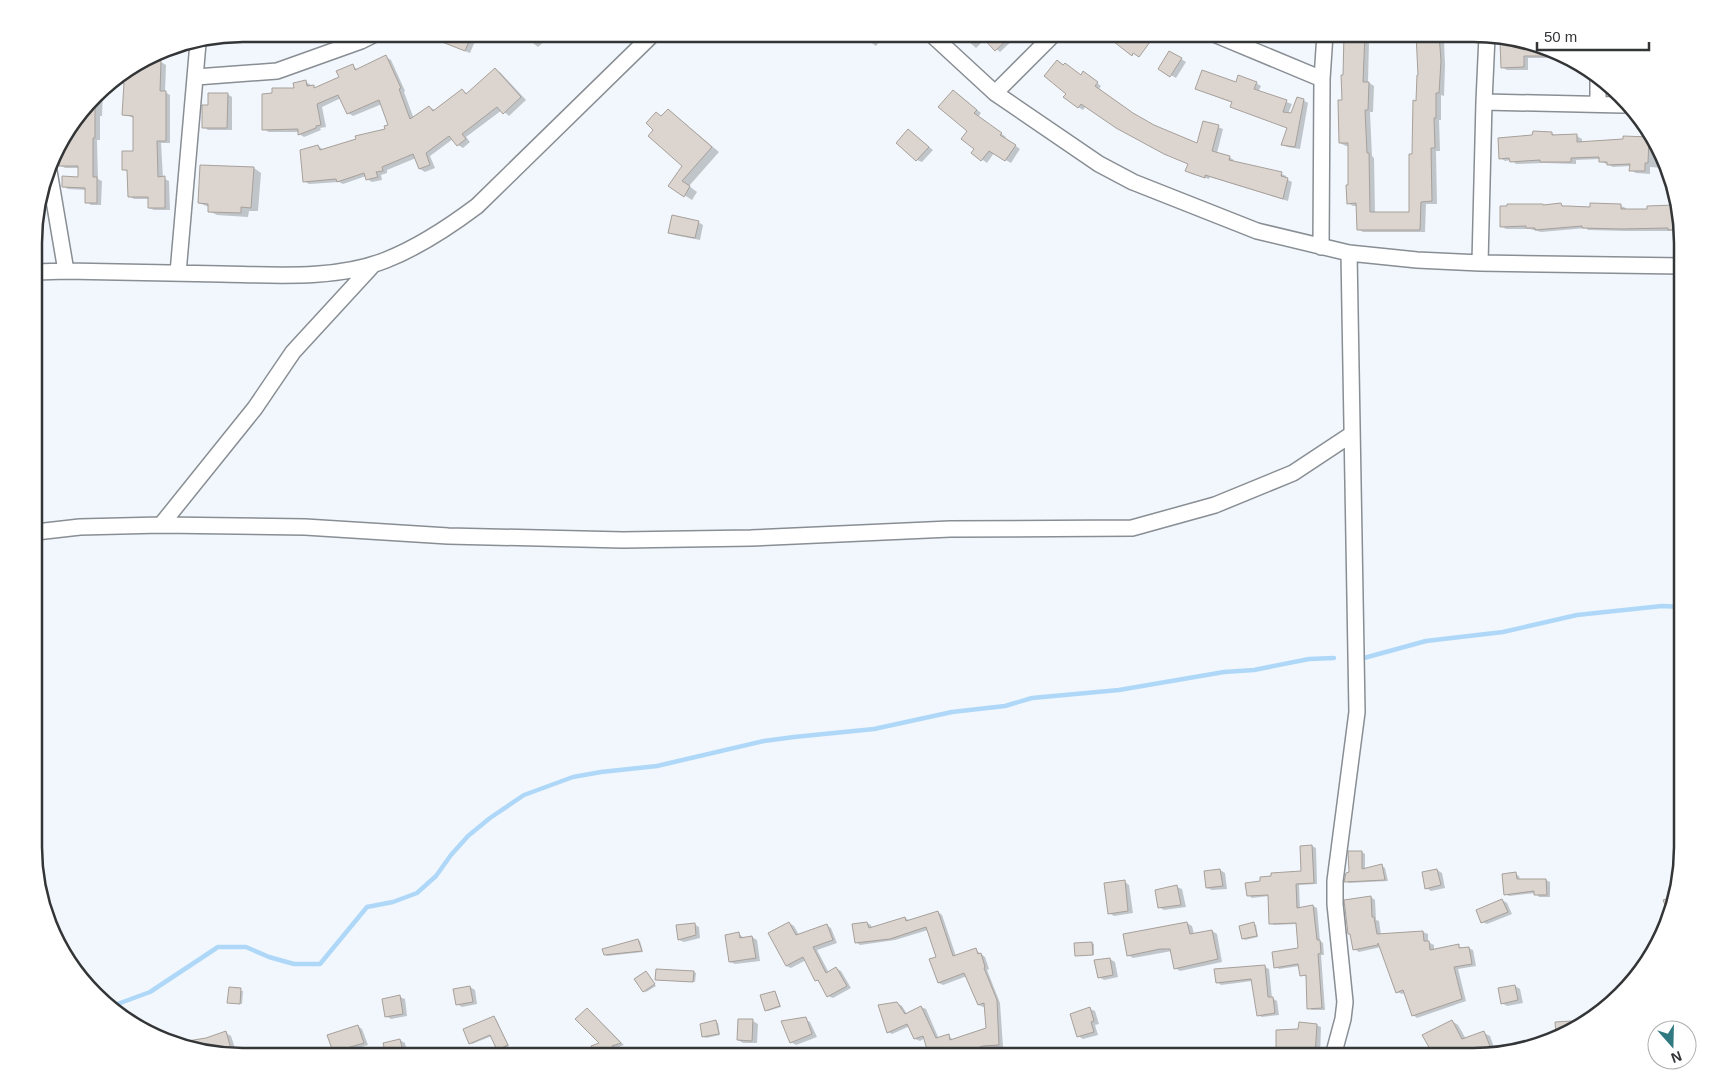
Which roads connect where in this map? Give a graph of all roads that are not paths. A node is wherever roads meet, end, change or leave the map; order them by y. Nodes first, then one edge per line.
1 (358, 42) edge
2 (646, 42) edge
3 (940, 42) edge
4 (1046, 42) edge
5 (1233, 42) edge
6 (1324, 42) edge
7 (1487, 43) edge
8 (198, 47) edge
9 (196, 77) junction
10 (1322, 79) junction
11 (1598, 86) edge
12 (995, 93) junction
13 (1484, 102) junction
14 (1598, 104) junction
15 (1619, 105) edge
16 (51, 184) edge
17 (1321, 247) junction
18 (1349, 253) junction
19 (1480, 263) junction
20 (374, 264) junction
21 (1674, 266) edge
22 (66, 271) junction
23 (42, 272) edge
24 (178, 273) junction
25 (1352, 434) junction
26 (161, 525) junction
27 (42, 531) edge
28 (1335, 1048) edge

1 - 9 street
2 - 20 street
3 - 12 street
4 - 12 street
5 - 10 street
6 - 10 street
7 - 13 street
8 - 9 street
9 - 24 street
10 - 17 street
11 - 14 street
12 - 17 street
13 - 14 street
13 - 19 street
14 - 15 street
16 - 22 street
17 - 18 street
18 - 19 street
18 - 25 street
19 - 21 street
20 - 24 street
20 - 26 street
22 - 23 street
22 - 24 street
25 - 26 street
25 - 28 street
26 - 27 street

